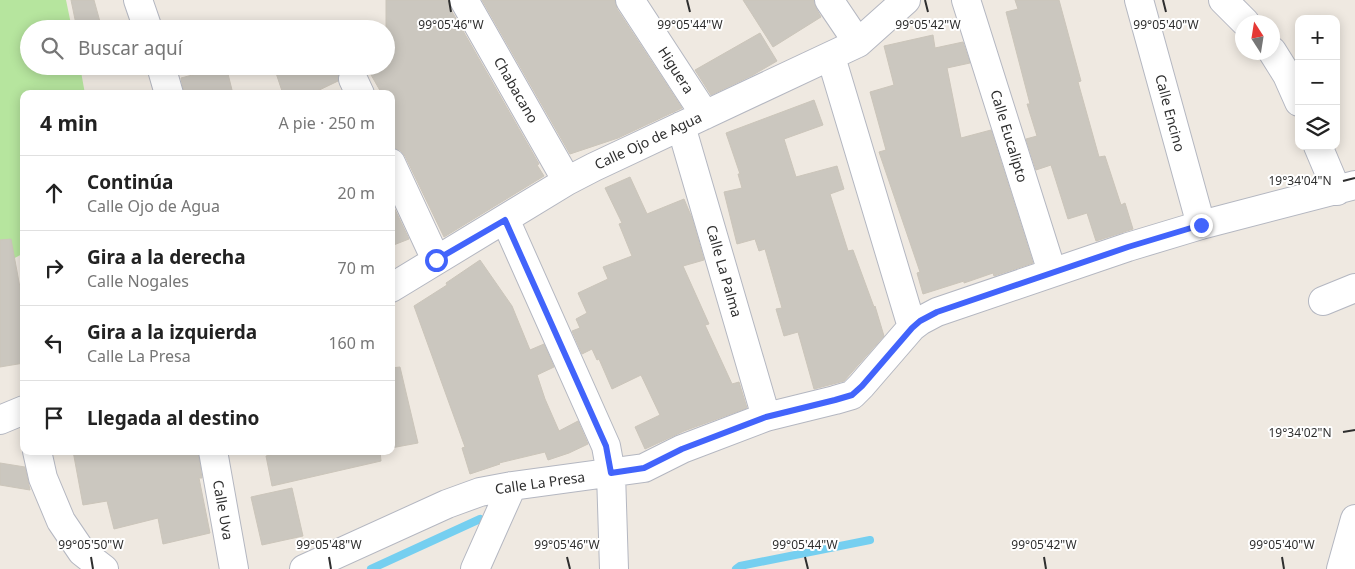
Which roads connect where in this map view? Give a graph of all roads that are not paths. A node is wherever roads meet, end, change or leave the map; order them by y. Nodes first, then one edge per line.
1 (138, 0) edge
2 (464, 0) edge
3 (630, 0) edge
4 (829, 0) edge
5 (906, 0) edge
6 (966, 0) edge
7 (1138, 0) edge
8 (1223, 0) edge
9 (1238, 15) edge
10 (145, 20) edge
11 (858, 43) junction
12 (831, 57) junction
13 (1278, 60) edge
14 (164, 75) edge
15 (168, 90) edge
16 (1295, 93) edge
17 (693, 121) junction
18 (1321, 150) edge
19 (395, 171) edge
20 (567, 181) junction
21 (1346, 188) edge
22 (505, 220) junction
23 (1201, 225) junction
24 (436, 260) junction
25 (1052, 272) junction
26 (395, 286) edge
27 (1355, 288) edge
28 (1323, 301) dead end
29 (912, 328) junction
30 (20, 412) edge
31 (766, 417) junction
32 (0, 420) edge
33 (38, 455) edge
34 (214, 455) edge
35 (611, 473) junction
36 (512, 486) junction
37 (1355, 518) edge
38 (104, 569) edge
39 (234, 569) edge
40 (304, 569) edge
41 (476, 569) edge
42 (614, 569) edge
43 (1341, 569) edge

1 - 10 street
2 - 20 street, Chabacano
3 - 17 street, Higuera
4 - 11 street
5 - 11 street, Calle Ojo de Agua
6 - 25 street, Calle Eucalipto
7 - 23 street, Calle Encino
8 - 9 street
11 - 12 street, Calle Ojo de Agua
12 - 17 street, Calle Ojo de Agua
12 - 29 street
13 - 16 street
14 - 15 street
17 - 20 street, Calle Ojo de Agua
17 - 31 street, Calle La Palma
18 - 21 street
19 - 24 street
20 - 22 street, Calle Ojo de Agua
21 - 23 street, Calle La Presa
22 - 24 street, Calle Ojo de Agua
22 - 35 street
23 - 25 street, Calle La Presa
24 - 26 street, Calle Ojo de Agua
25 - 29 street, Calle La Presa
27 - 28 street
29 - 31 street, Calle La Presa
30 - 32 street
31 - 35 street, Calle La Presa
33 - 38 street
34 - 39 street, Calle Uva
35 - 36 street, Calle La Presa
35 - 42 street
36 - 40 street, Calle La Presa
36 - 41 street
37 - 43 street

